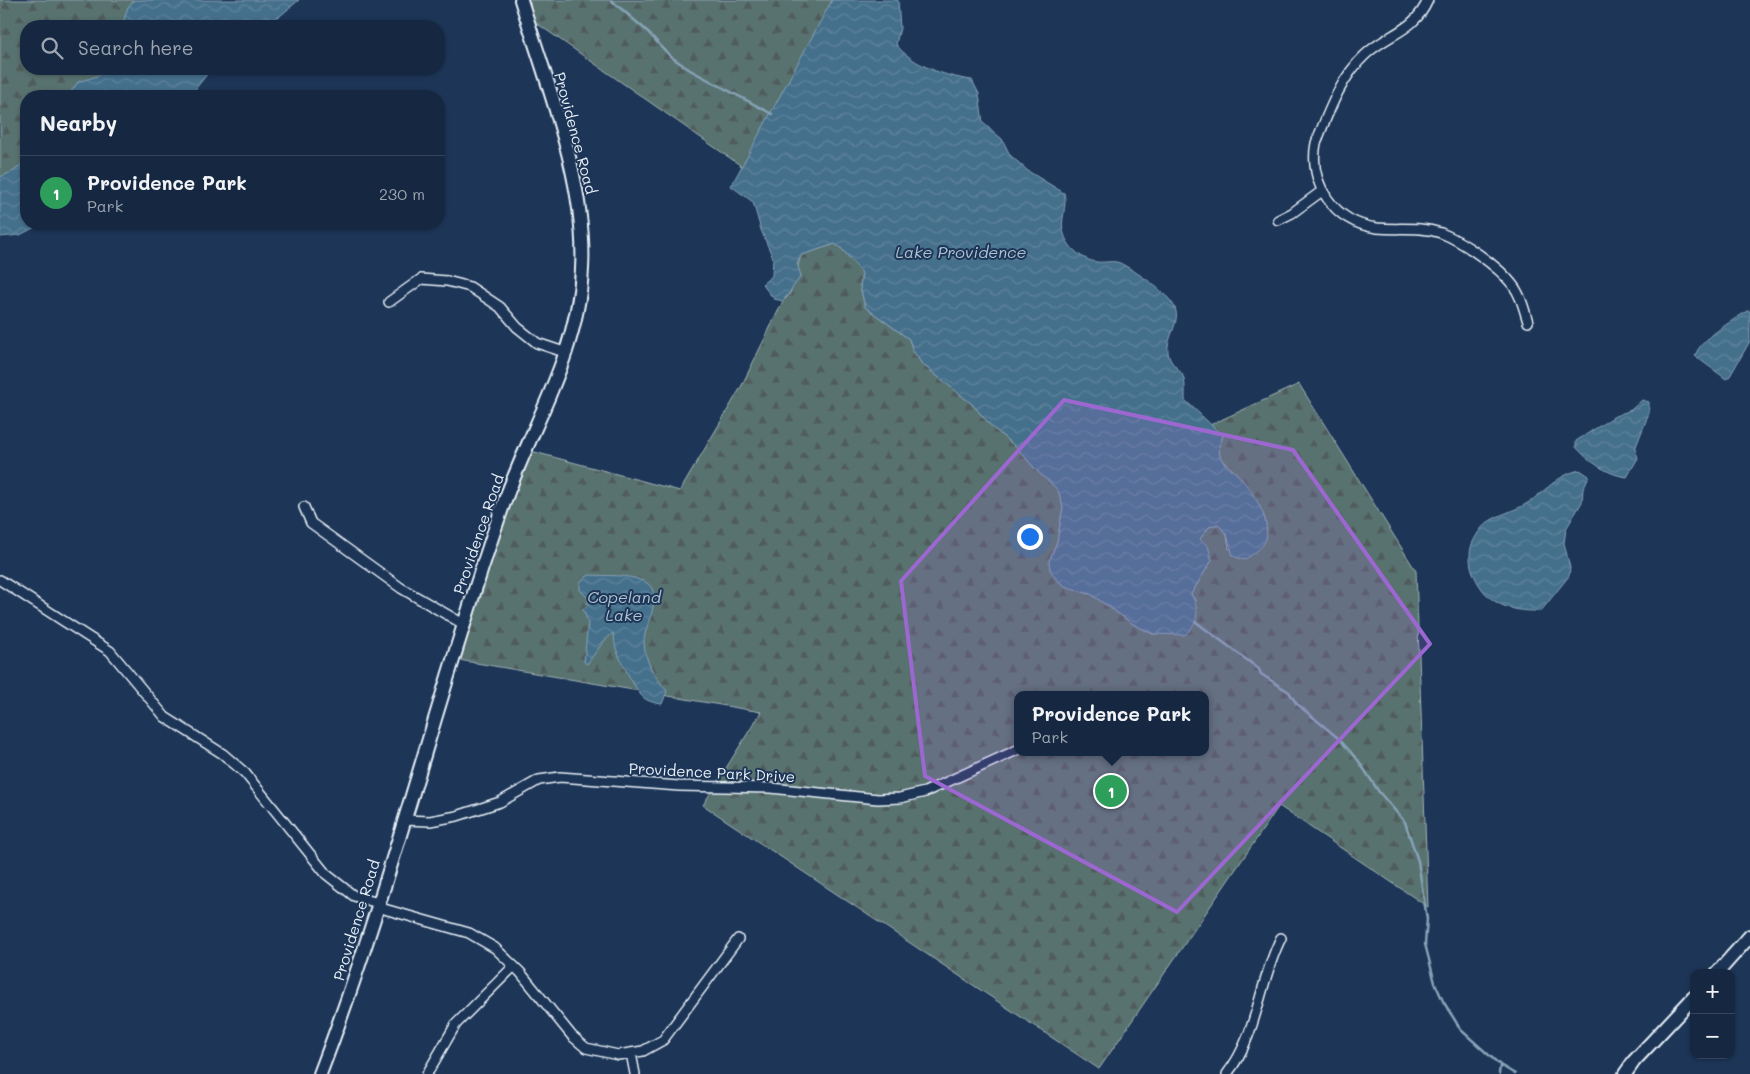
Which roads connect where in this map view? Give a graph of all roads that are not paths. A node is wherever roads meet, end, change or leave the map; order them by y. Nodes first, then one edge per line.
1 (521, 0) edge
2 (1428, 0) edge
3 (1322, 191) junction
4 (1278, 220) dead end
5 (389, 302) dead end
6 (1528, 322) dead end
7 (567, 353) junction
8 (304, 507) dead end
9 (0, 580) edge
10 (465, 625) junction
11 (1014, 751) edge
12 (404, 820) junction
13 (378, 905) junction
14 (1750, 936) edge
15 (1281, 938) dead end
16 (738, 939) dead end
17 (514, 966) junction
18 (1721, 969) edge
19 (1690, 1001) edge
20 (632, 1053) junction
21 (320, 1074) edge
22 (427, 1074) edge
23 (635, 1074) edge
24 (1227, 1074) edge
25 (1625, 1074) edge

1 - 7 street, Providence Road
2 - 3 street
3 - 4 street
3 - 6 street
5 - 7 street
7 - 10 street, Providence Road
8 - 10 street
9 - 13 street
10 - 12 street, Providence Road
11 - 12 street, Providence Park Drive
12 - 13 street, Providence Road
13 - 17 street
13 - 21 street, Providence Road
14 - 18 street
15 - 24 street
16 - 20 street
17 - 20 street
17 - 22 street
19 - 25 street
20 - 23 street

